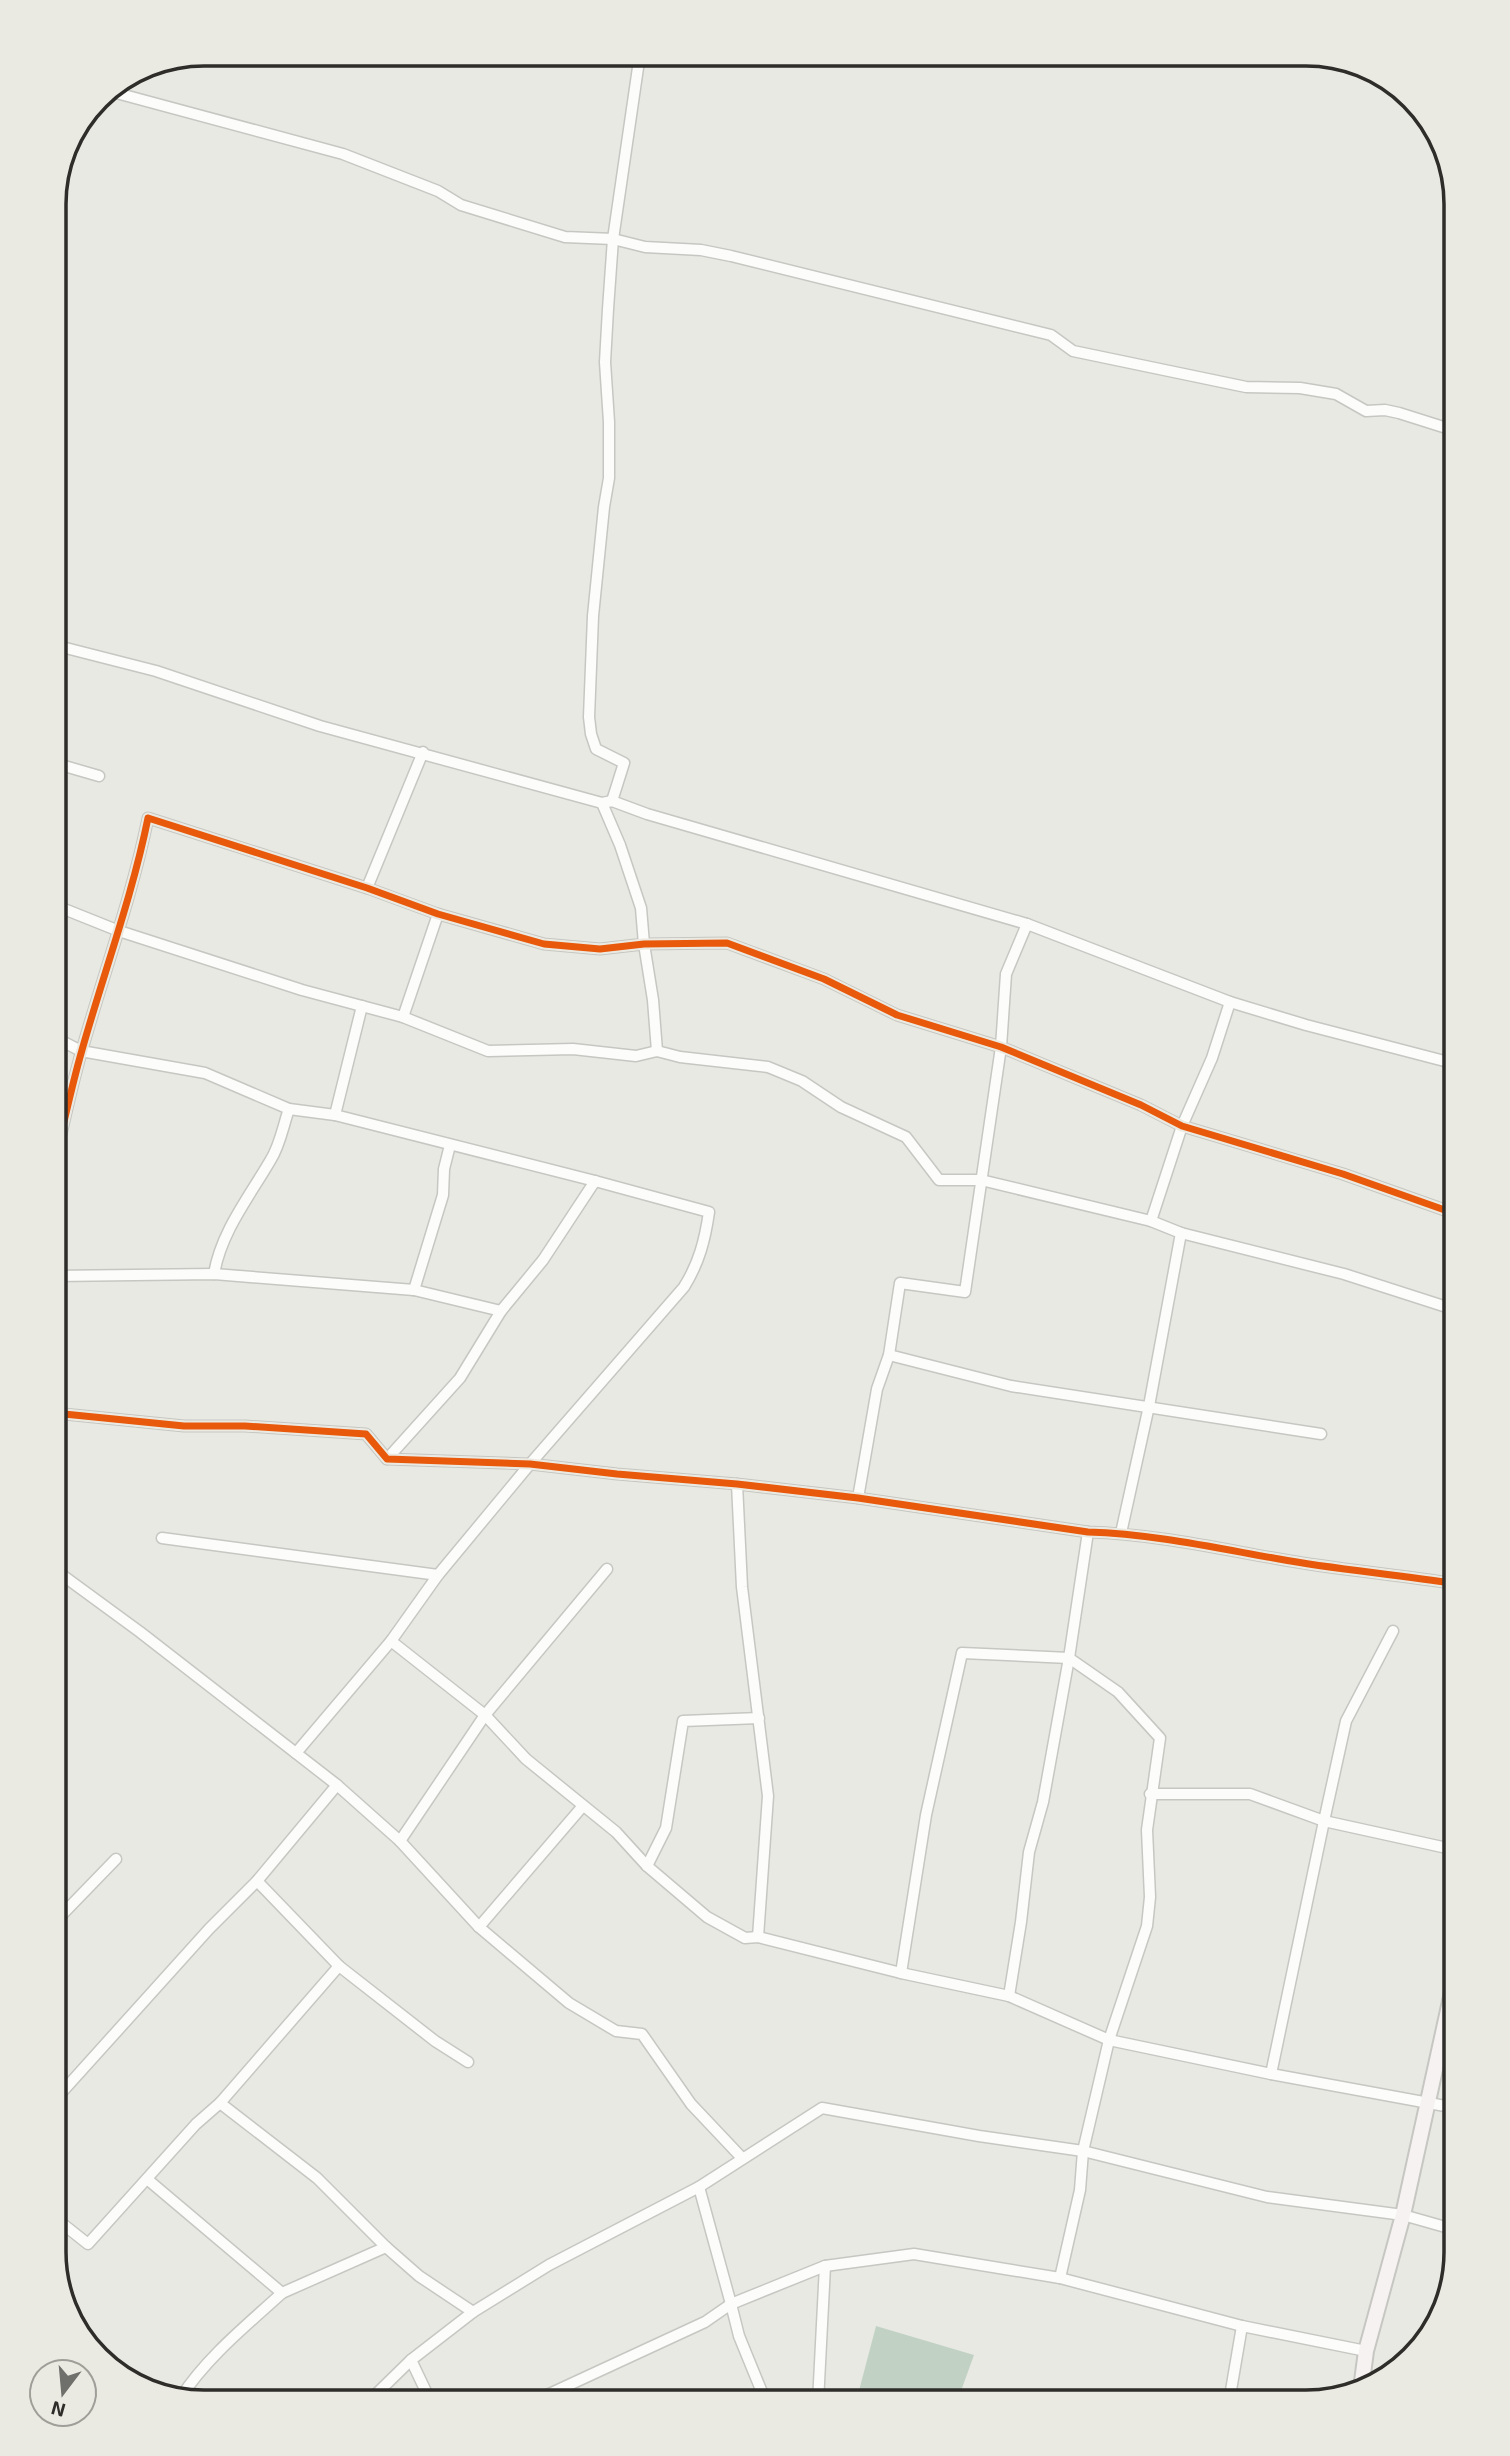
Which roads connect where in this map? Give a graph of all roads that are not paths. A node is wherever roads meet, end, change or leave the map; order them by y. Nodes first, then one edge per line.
1 (638, 66) edge
2 (121, 94) edge
3 (613, 239) junction
4 (1444, 427) edge
5 (67, 648) edge
6 (423, 752) junction
7 (67, 766) edge
8 (99, 776) dead end
9 (607, 802) junction
10 (367, 888) junction
11 (67, 910) edge
12 (439, 914) junction
13 (1027, 924) junction
14 (119, 931) junction
15 (644, 944) junction
16 (1230, 1002) junction
17 (362, 1006) junction
18 (403, 1017) junction
19 (67, 1044) edge
20 (1001, 1047) junction
21 (81, 1051) junction
22 (657, 1051) junction
23 (1444, 1061) edge
24 (289, 1109) junction
25 (67, 1112) edge
26 (335, 1115) junction
27 (1182, 1126) junction
28 (450, 1145) junction
29 (981, 1180) junction
30 (595, 1181) junction
31 (1444, 1210) edge
32 (1151, 1221) junction
33 (1181, 1233) junction
34 (214, 1274) junction
35 (66, 1276) edge
36 (414, 1290) junction
37 (1444, 1306) edge
38 (502, 1311) junction
39 (889, 1355) junction
40 (1149, 1406) junction
41 (66, 1414) edge
42 (1321, 1434) dead end
43 (387, 1460) junction
44 (530, 1464) junction
45 (737, 1484) junction
46 (858, 1497) junction
47 (1088, 1532) junction
48 (1121, 1533) junction
49 (162, 1538) dead end
50 (607, 1569) dead end
51 (438, 1575) junction
52 (66, 1578) edge
53 (1444, 1582) edge
54 (1393, 1632) dead end
55 (391, 1641) junction
56 (1069, 1658) junction
57 (485, 1715) junction
58 (759, 1718) junction
59 (296, 1752) junction
60 (337, 1785) junction
61 (1150, 1794) junction
62 (582, 1807) junction
63 (1324, 1821) junction
64 (400, 1841) junction
65 (1444, 1847) edge
66 (116, 1859) dead end
67 (647, 1866) junction
68 (257, 1881) junction
69 (66, 1910) edge
70 (479, 1927) junction
71 (758, 1937) junction
72 (339, 1966) junction
73 (901, 1973) junction
74 (1009, 1996) junction
75 (1444, 2025) edge
76 (1109, 2040) junction
77 (468, 2062) dead end
78 (1271, 2074) junction
79 (66, 2084) edge
80 (1426, 2101) junction
81 (220, 2103) junction
82 (1444, 2105) edge
83 (1083, 2151) junction
84 (742, 2158) junction
85 (147, 2179) junction
86 (699, 2187) junction
87 (1403, 2215) junction
88 (66, 2227) edge
89 (1444, 2227) edge
90 (386, 2247) junction
91 (825, 2266) junction
92 (1060, 2278) junction
93 (282, 2293) junction
94 (731, 2304) junction
95 (473, 2312) junction
96 (1242, 2326) junction
97 (1366, 2351) junction
98 (411, 2360) junction
99 (1363, 2377) edge
100 (187, 2388) edge
101 (382, 2389) edge
102 (425, 2389) edge
103 (559, 2389) edge
104 (761, 2390) edge
105 (819, 2390) edge
106 (1231, 2390) edge

1 - 3 street
2 - 3 street
3 - 4 street
3 - 9 street
5 - 6 street
6 - 9 street
6 - 10 street
7 - 8 street
9 - 13 street
9 - 15 street
10 - 12 street
10 - 14 street
11 - 14 street
12 - 15 street
12 - 18 street
13 - 16 street
13 - 20 street
14 - 17 street
14 - 21 street
15 - 20 street
15 - 22 street
16 - 23 street
16 - 27 street
17 - 18 street
17 - 26 street
18 - 22 street
19 - 21 street
20 - 27 street
20 - 29 street
21 - 24 street
21 - 25 street
22 - 29 street
24 - 26 street
24 - 34 street
26 - 28 street
27 - 31 street
27 - 32 street
28 - 30 street
28 - 36 street
29 - 32 street
29 - 39 street
30 - 38 street
30 - 44 street
32 - 33 street
33 - 37 street
33 - 40 street
34 - 35 street
34 - 36 street
36 - 38 street
38 - 43 street
39 - 40 street
39 - 46 street
40 - 42 street
40 - 48 street
41 - 43 street
43 - 44 street
44 - 45 street
44 - 51 street
45 - 46 street
45 - 58 street
46 - 47 street
47 - 48 street
47 - 56 street
48 - 53 street
49 - 51 street
50 - 57 street
51 - 55 street
52 - 59 street
54 - 63 street
55 - 57 street
55 - 59 street
56 - 61 street
56 - 73 street
56 - 74 street
57 - 62 street
57 - 64 street
58 - 67 street
58 - 71 street
59 - 60 street
60 - 64 street
60 - 68 street
61 - 63 street
61 - 76 street
62 - 67 street
62 - 70 street
63 - 65 street
63 - 78 street
64 - 70 street
66 - 69 street
67 - 71 street
68 - 72 street
68 - 79 street
70 - 84 street
71 - 73 street
72 - 77 street
72 - 81 street
73 - 74 street
74 - 76 street
75 - 80 street
76 - 78 street
76 - 83 street
78 - 80 street
80 - 82 street
80 - 87 street
81 - 85 street
81 - 90 street
83 - 84 street
83 - 87 street
83 - 92 street
84 - 86 street
85 - 88 street
85 - 93 street
86 - 94 street
86 - 95 street
87 - 89 street
87 - 97 street
90 - 93 street
90 - 95 street
91 - 92 street
91 - 94 street
91 - 105 street
92 - 96 street
93 - 100 street
94 - 103 street
94 - 104 street
95 - 98 street
96 - 97 street
96 - 106 street
97 - 99 street
98 - 101 street
98 - 102 street

